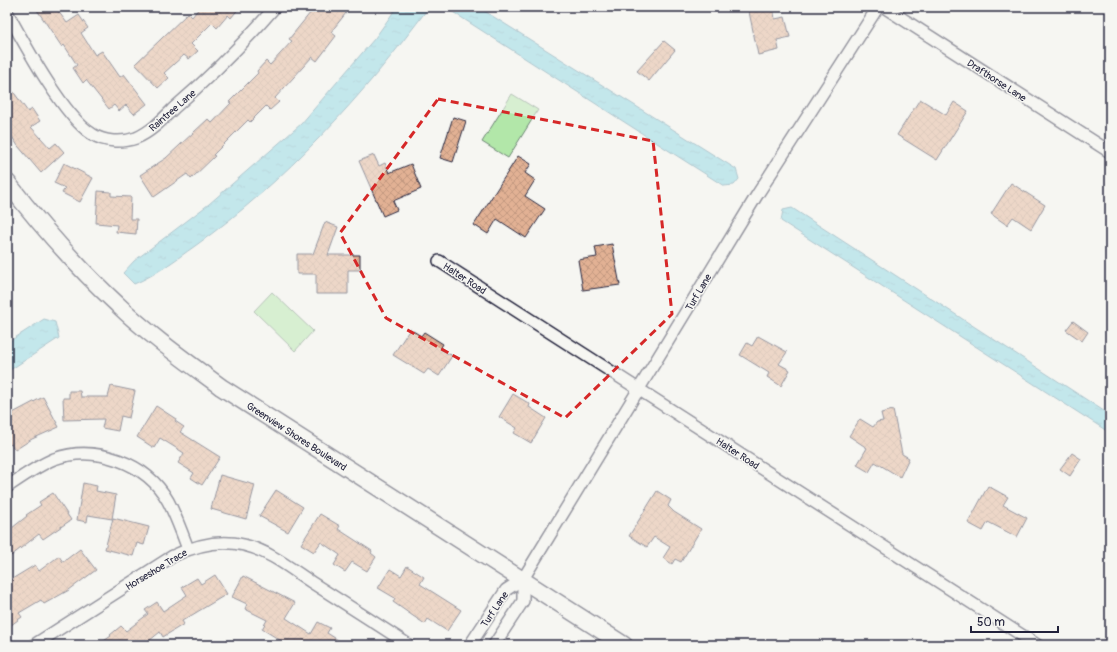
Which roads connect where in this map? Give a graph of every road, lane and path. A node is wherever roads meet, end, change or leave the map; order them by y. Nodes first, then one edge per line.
1 (275, 7) edge
2 (878, 7) edge
3 (884, 7) edge
4 (7, 12) edge
5 (1110, 152) edge
6 (7, 182) edge
7 (439, 261) dead end
8 (639, 390) junction
9 (7, 487) edge
10 (188, 549) junction
11 (523, 579) junction
12 (34, 645) edge
13 (409, 645) edge
14 (470, 645) edge
15 (494, 645) edge
16 (624, 645) edge
17 (1037, 645) edge

1 - 4 street, Raintree Lane
2 - 8 street, Turf Lane
3 - 5 street, Drafthorse Lane
6 - 11 street, Greenview Shores Boulevard
7 - 8 street, Halter Road
8 - 11 street, Turf Lane
8 - 17 street, Halter Road
9 - 10 street
10 - 12 street, Horseshoe Trace
10 - 13 street, Horseshoe Trace
11 - 14 street, Turf Lane
11 - 15 street, Turf Lane
11 - 16 street, Greenview Shores Boulevard

